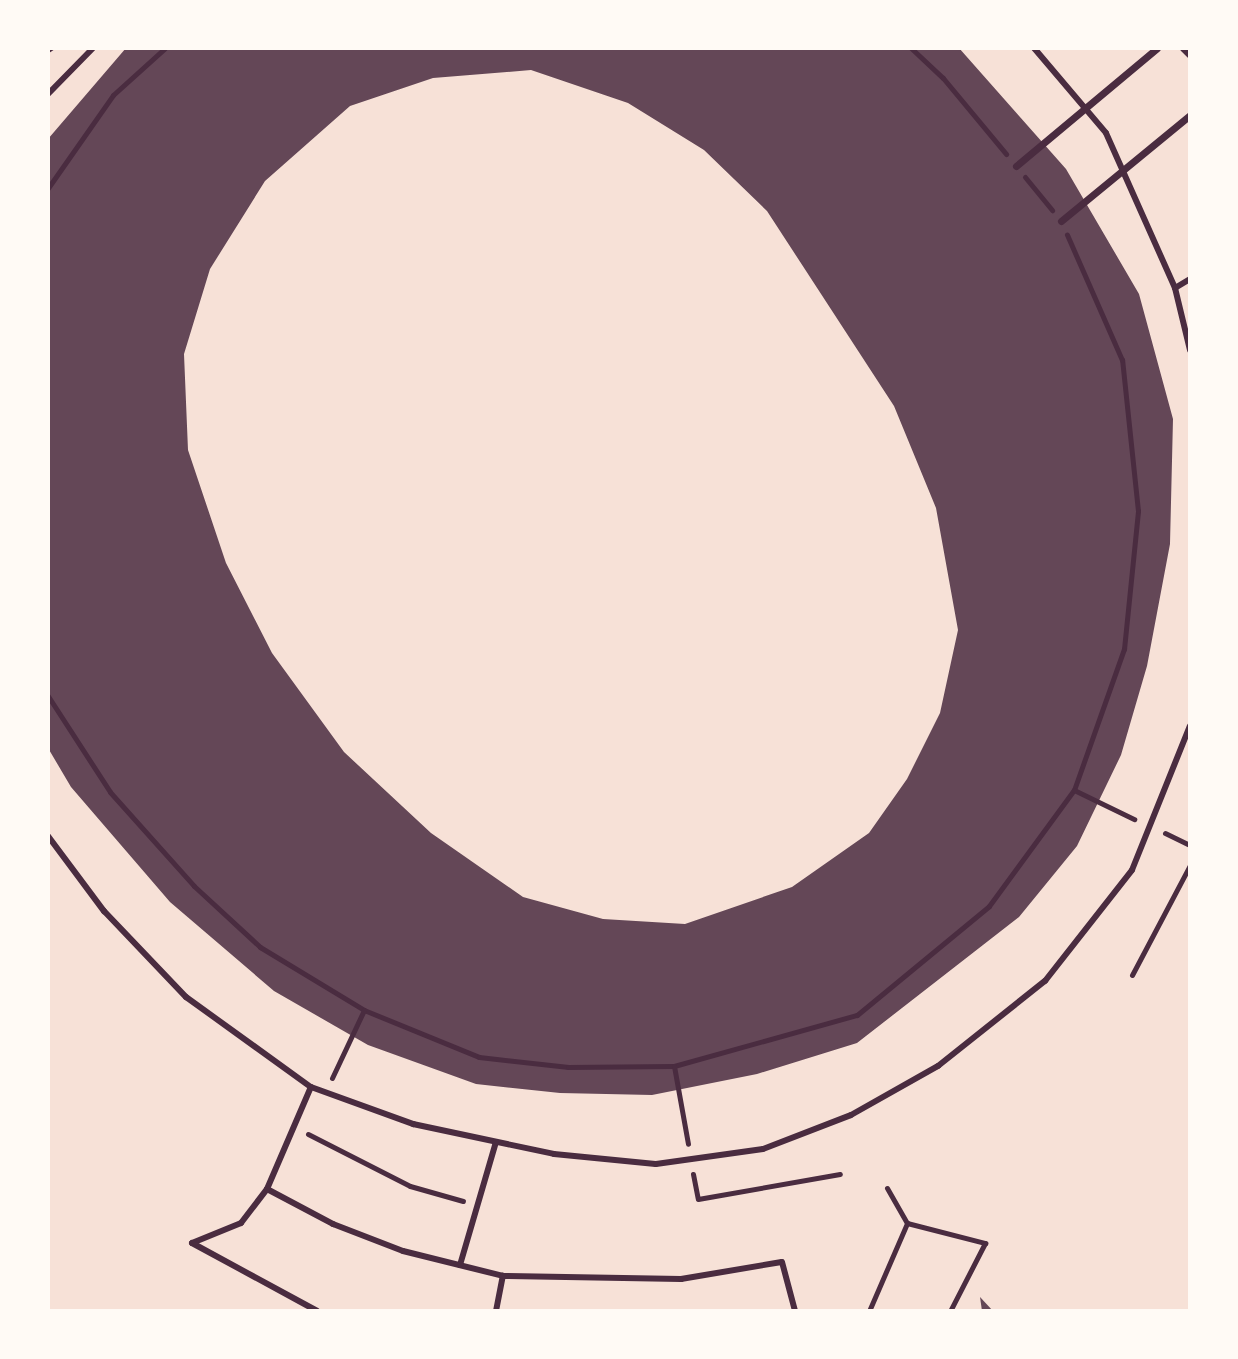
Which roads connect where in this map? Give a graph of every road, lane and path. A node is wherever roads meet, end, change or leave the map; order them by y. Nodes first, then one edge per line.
1 (93, 48) edge
2 (165, 48) edge
3 (911, 48) edge
4 (1034, 48) edge
5 (1157, 48) edge
6 (1183, 48) edge
7 (1190, 55) edge
8 (48, 94) edge
9 (1190, 115) edge
10 (1016, 166) junction
11 (48, 188) edge
12 (1061, 221) junction
13 (1190, 279) edge
14 (1175, 288) junction
15 (1190, 350) edge
16 (48, 696) edge
17 (1190, 726) edge
18 (48, 836) edge
19 (1190, 865) edge
20 (1132, 975) dead end
21 (311, 1087) junction
22 (496, 1142) junction
23 (343, 1150) dead end
24 (840, 1174) dead end
25 (887, 1188) dead end
26 (267, 1189) junction
27 (739, 1192) dead end
28 (477, 1205) junction
29 (907, 1223) junction
30 (460, 1265) junction
31 (503, 1276) junction
32 (317, 1311) edge
33 (496, 1311) edge
34 (795, 1311) edge
35 (869, 1311) edge
36 (950, 1311) edge

1 - 8 lane
2 - 11 path
3 - 10 path
4 - 14 lane
5 - 10 street
6 - 7 street
9 - 12 street
10 - 12 path
12 - 16 path
13 - 14 lane
14 - 15 lane
17 - 22 lane
18 - 21 lane
19 - 20 path
21 - 22 lane
21 - 26 lane
22 - 28 lane
23 - 28 path
24 - 27 path
25 - 29 path
26 - 30 lane
26 - 32 lane
28 - 30 lane
29 - 35 path
29 - 36 path
30 - 31 lane
31 - 33 lane
31 - 34 lane

